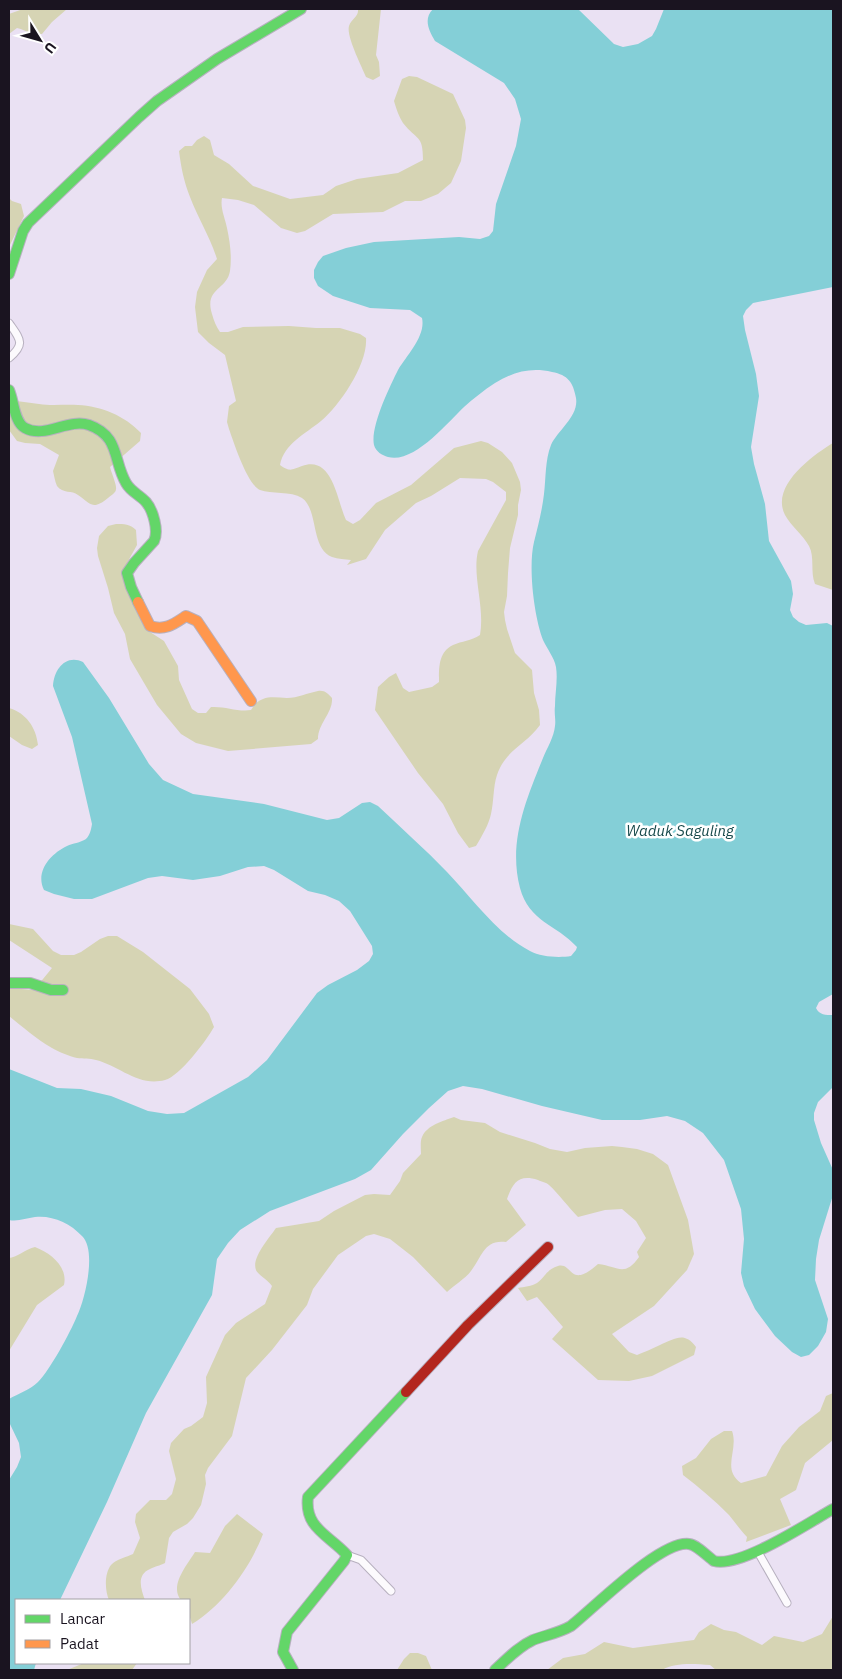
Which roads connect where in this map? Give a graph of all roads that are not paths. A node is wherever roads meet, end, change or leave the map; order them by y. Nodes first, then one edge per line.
1 (301, 9) edge
2 (9, 274) edge
3 (9, 323) edge
4 (9, 358) edge
5 (9, 390) edge
6 (251, 701) dead end
7 (9, 983) edge
8 (63, 990) dead end
9 (548, 1247) dead end
10 (833, 1509) edge
11 (758, 1552) junction
12 (347, 1555) junction
13 (391, 1591) dead end
14 (787, 1603) dead end
15 (293, 1670) edge
16 (495, 1670) edge

1 - 2 street
3 - 4 street
5 - 6 street
7 - 8 street
9 - 12 street
10 - 11 street
11 - 14 street
11 - 16 street
12 - 13 street
12 - 15 street

